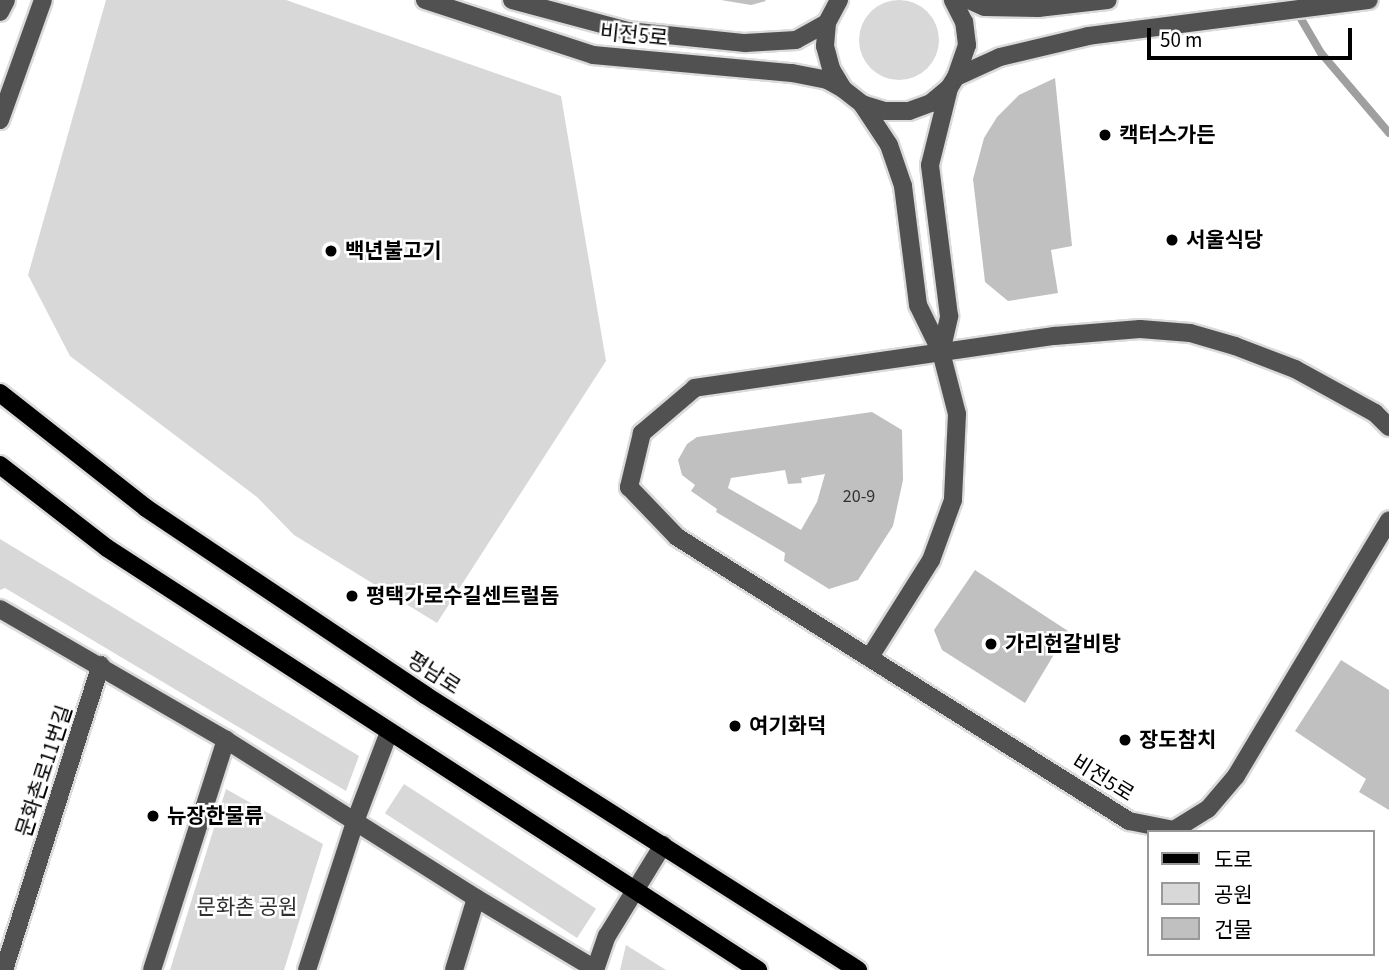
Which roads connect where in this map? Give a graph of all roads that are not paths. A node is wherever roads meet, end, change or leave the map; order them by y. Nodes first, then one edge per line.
1 (6, 0) edge
2 (43, 0) edge
3 (425, 0) edge
4 (512, 0) edge
5 (839, 0) edge
6 (953, 0) edge
7 (968, 0) edge
8 (1108, 0) edge
9 (1369, 0) edge
10 (0, 12) edge
11 (827, 23) junction
12 (953, 82) junction
13 (843, 89) junction
14 (862, 104) junction
15 (0, 120) edge
16 (941, 352) junction
17 (0, 393) edge
18 (1389, 427) edge
19 (0, 465) edge
20 (1389, 520) edge
21 (0, 609) edge
22 (870, 657) junction
23 (101, 665) junction
24 (389, 732) junction
25 (226, 740) junction
26 (356, 819) junction
27 (663, 845) junction
28 (636, 890) junction
29 (476, 898) junction
30 (4, 970) edge
31 (152, 970) edge
32 (307, 970) edge
33 (454, 970) edge
34 (595, 970) edge
35 (758, 970) edge
36 (858, 970) edge

1 - 10 street
2 - 15 street
3 - 13 street, 비전5로
4 - 11 street, 비전5로
5 - 11 street
6 - 12 street
7 - 8 street
9 - 12 street
11 - 13 street
12 - 14 street
12 - 16 street
13 - 14 street
14 - 16 street
16 - 18 street, 비전5로
16 - 22 street
16 - 22 street, 비전5로
17 - 27 main road, 평남로
19 - 24 main road
20 - 22 street, 비전5로
21 - 23 street
23 - 25 street
23 - 30 street, 문화촌로11번길
24 - 26 street
24 - 28 main road
25 - 26 street
25 - 31 street
26 - 29 street
26 - 32 street
27 - 28 street
27 - 36 main road, 평남로
28 - 34 street
28 - 35 main road
29 - 33 street
29 - 34 street

